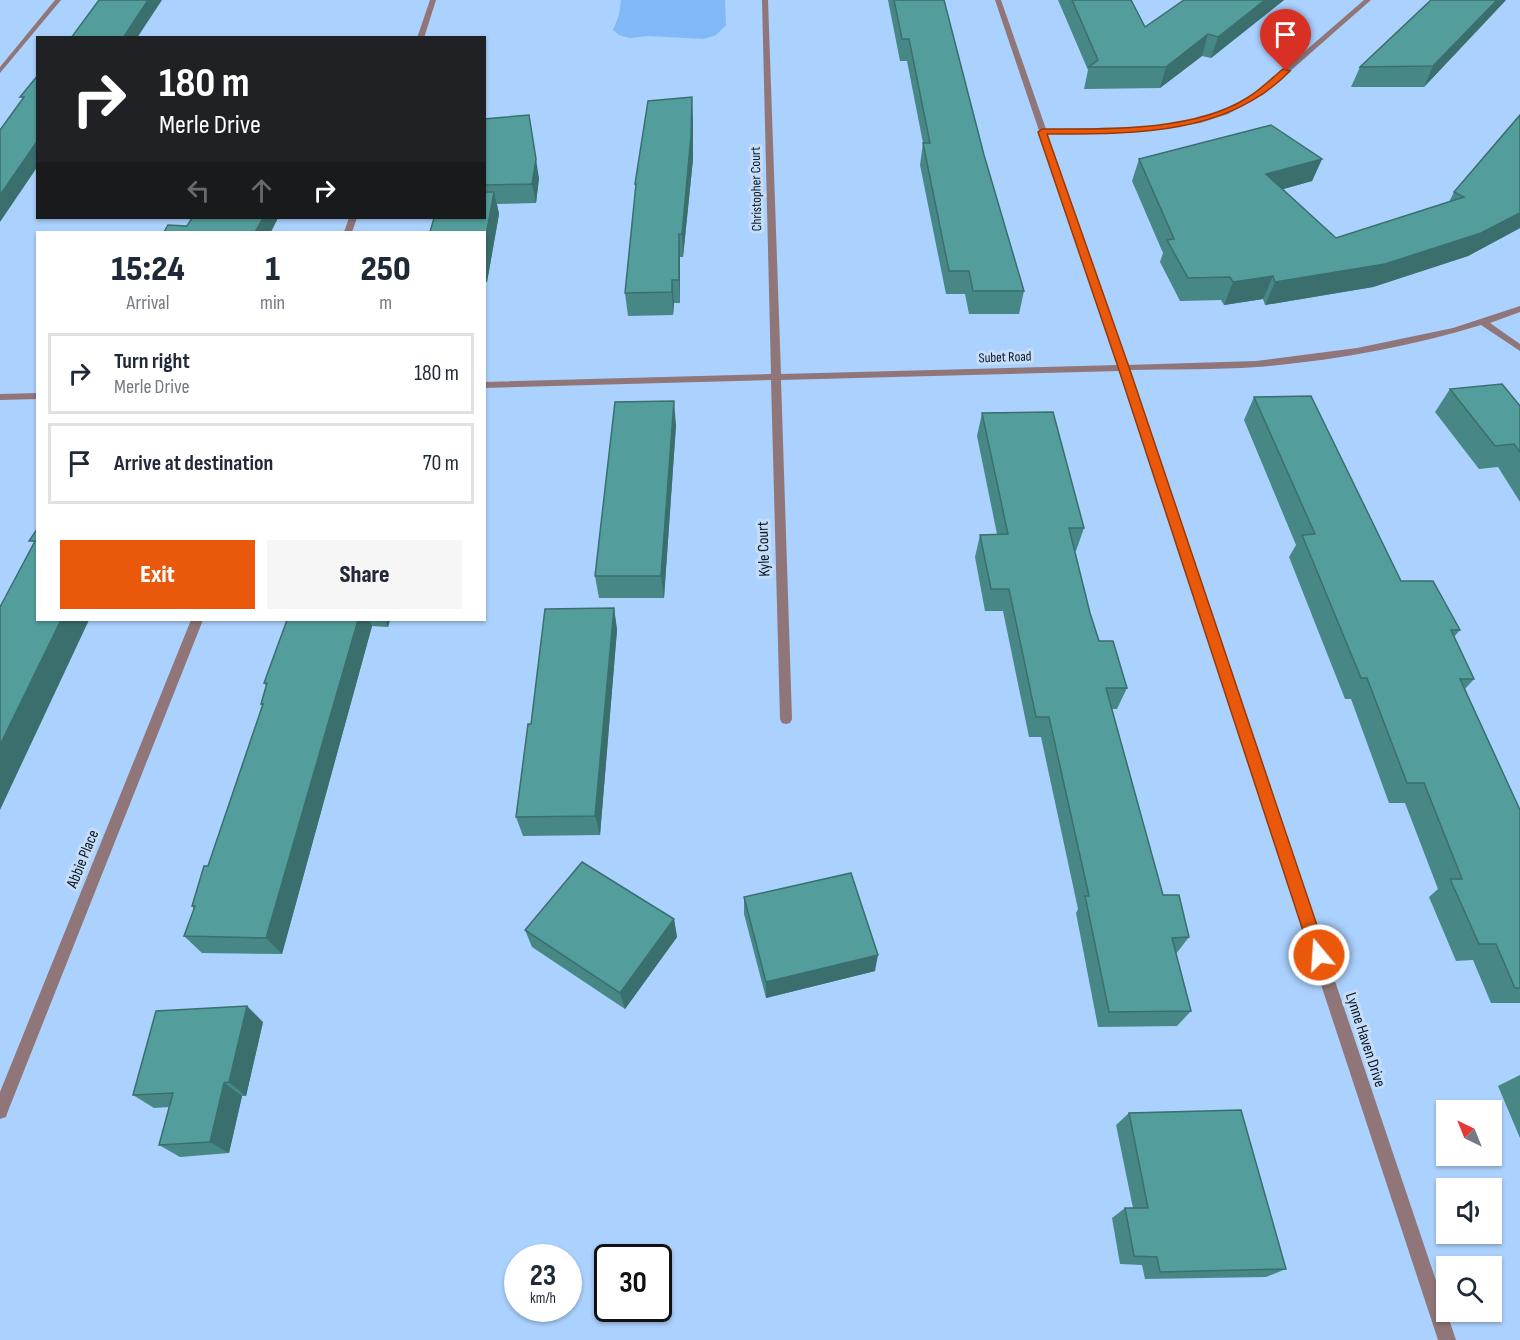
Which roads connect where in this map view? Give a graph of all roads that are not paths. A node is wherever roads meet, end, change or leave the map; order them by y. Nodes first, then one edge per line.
1 (58, 0) edge
2 (433, 0) edge
3 (765, 0) edge
4 (998, 0) edge
5 (1368, 0) edge
6 (421, 36) edge
7 (0, 71) edge
8 (1042, 132) junction
9 (1520, 309) edge
10 (1484, 323) junction
11 (1520, 348) edge
12 (1124, 367) junction
13 (774, 378) junction
14 (486, 385) edge
15 (36, 396) edge
16 (0, 397) edge
17 (197, 621) edge
18 (786, 719) dead end
19 (0, 1111) edge
20 (1447, 1340) edge

1 - 7 street
2 - 6 street
3 - 13 street, Christopher Court
4 - 8 street, Lynne Haven Drive
5 - 8 street
8 - 12 street, Lynne Haven Drive
9 - 10 street, Subet Road
10 - 11 street
10 - 12 street, Subet Road
12 - 13 street, Subet Road
12 - 20 street, Lynne Haven Drive
13 - 14 street, Subet Road
13 - 18 street, Kyle Court
15 - 16 street
17 - 19 street, Abbie Place

